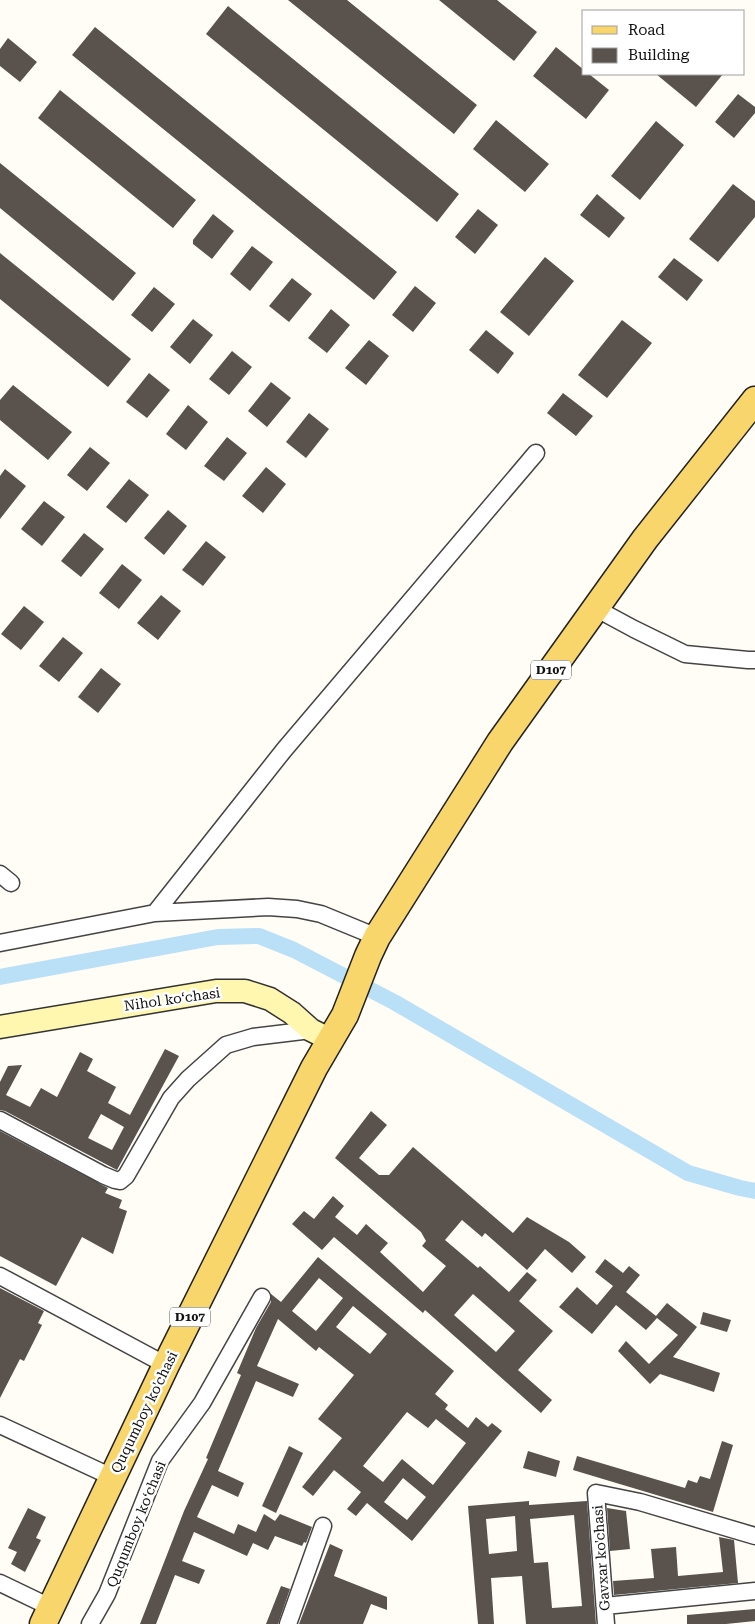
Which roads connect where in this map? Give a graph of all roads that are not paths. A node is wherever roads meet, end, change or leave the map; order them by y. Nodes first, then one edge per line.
1 (755, 400) edge
2 (536, 453) dead end
3 (595, 608) junction
4 (755, 660) edge
5 (155, 914) junction
6 (0, 943) edge
7 (372, 946) junction
8 (0, 1027) edge
9 (321, 1035) junction
10 (0, 1120) edge
11 (0, 1276) edge
12 (262, 1298) dead end
13 (166, 1365) junction
14 (0, 1425) edge
15 (112, 1477) junction
16 (323, 1526) dead end
17 (755, 1536) edge
18 (0, 1583) edge
19 (755, 1591) edge
20 (605, 1606) junction
21 (46, 1616) edge
22 (90, 1624) edge
23 (288, 1624) edge
24 (606, 1624) edge

1 - 3 main road, D107
2 - 5 street
3 - 4 street
3 - 7 main road, D107
5 - 6 street
5 - 7 street
7 - 9 main road, Ququmboy ko'chasi / D107
8 - 9 main road, Nihol koʻchasi
9 - 10 street
9 - 13 main road, Ququmboy ko'chasi / D107
11 - 13 street
12 - 22 street, Ququmboy koʻchasi
13 - 15 main road, Ququmboy ko'chasi / D107
14 - 15 street
15 - 21 main road, Ququmboy ko'chasi / D107
16 - 23 street
17 - 20 street, Gavxar ko'chasi
18 - 21 street
19 - 20 street
20 - 24 street, Gavxar ko'chasi

